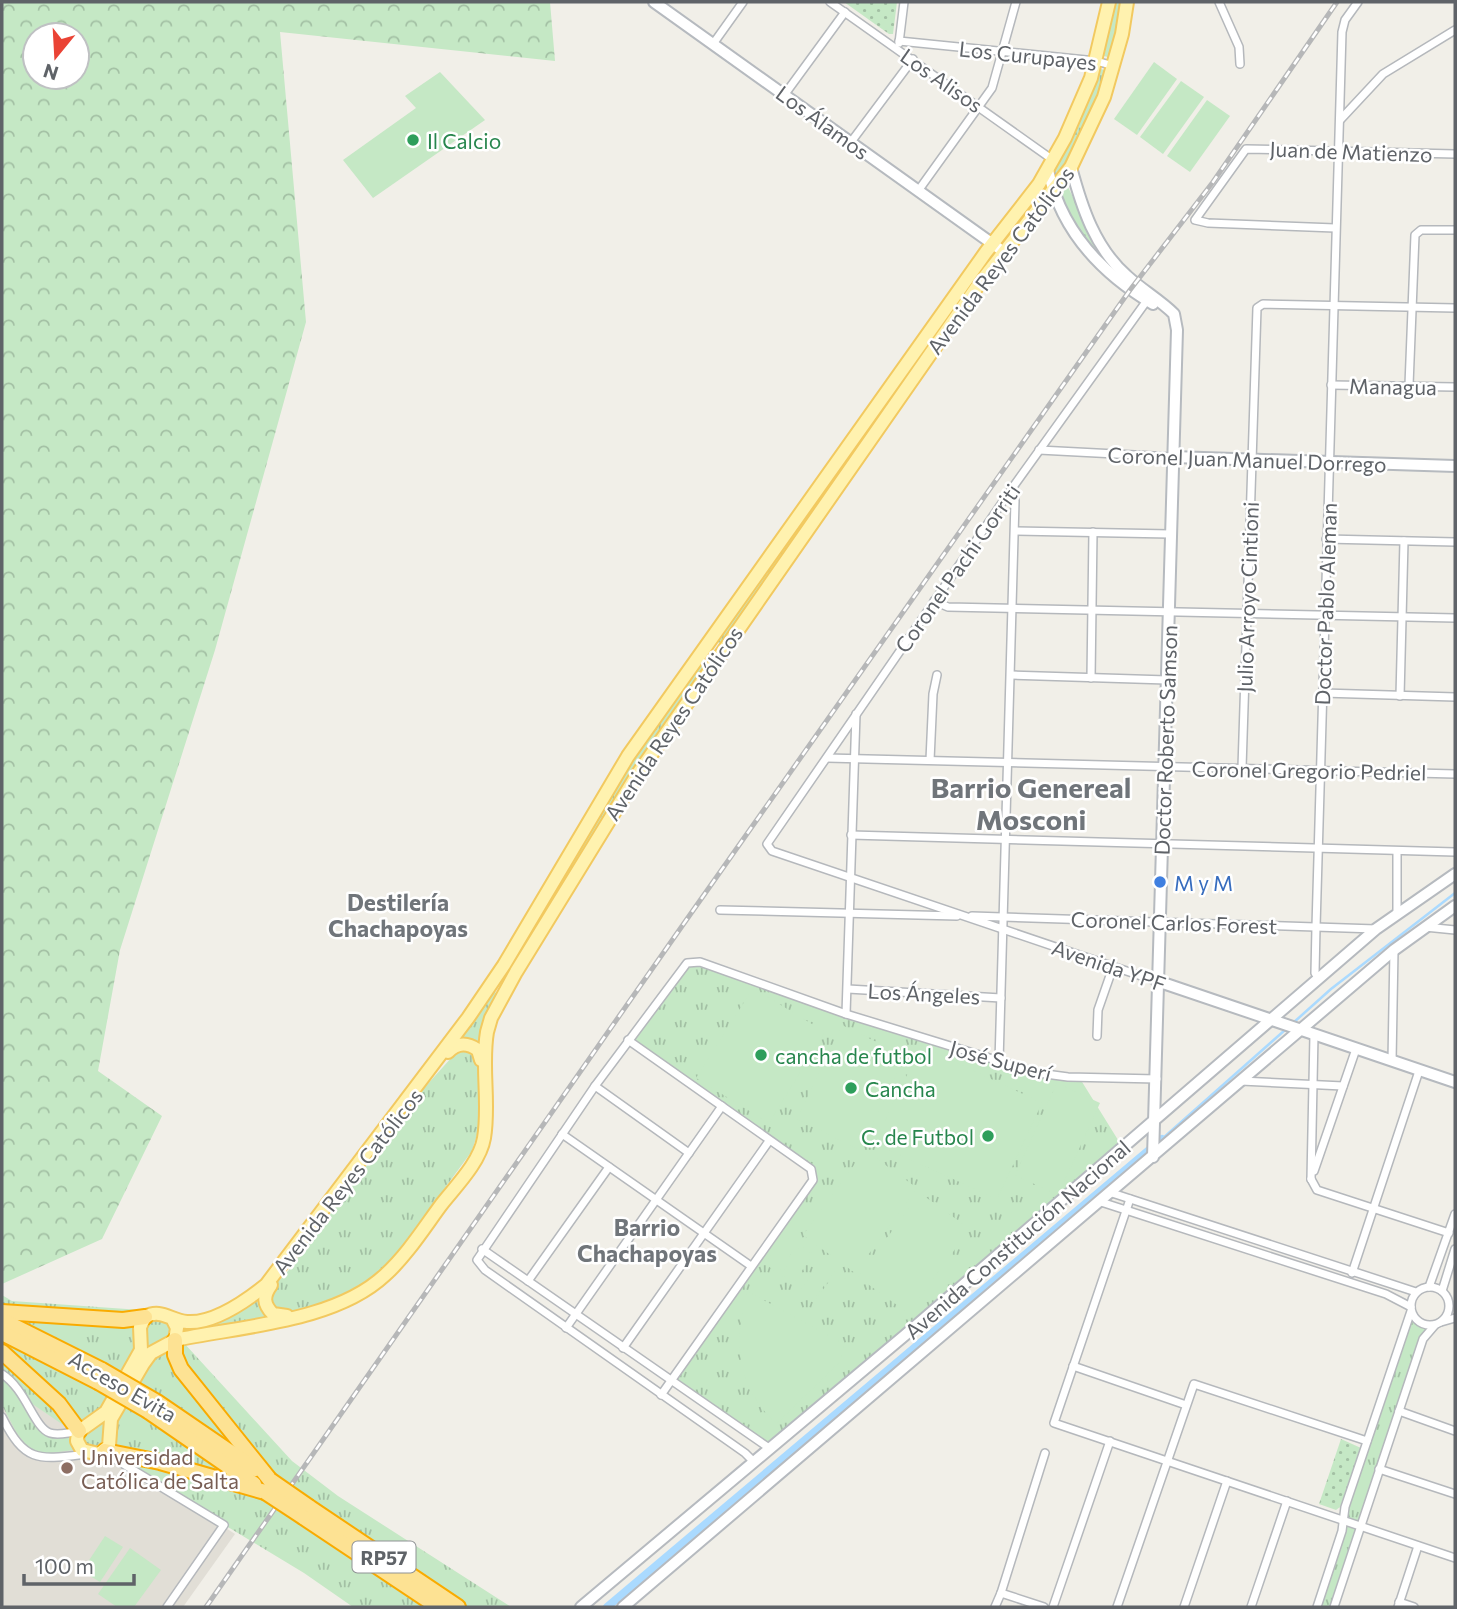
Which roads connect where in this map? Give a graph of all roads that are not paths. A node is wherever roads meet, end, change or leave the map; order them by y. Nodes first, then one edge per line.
1 (654, 2) edge
2 (743, 2) edge
3 (830, 2) edge
4 (904, 2) edge
5 (1016, 2) edge
6 (1109, 2) edge
7 (1127, 2) edge
8 (1219, 2) edge
9 (1358, 2) edge
10 (845, 12) junction
11 (1455, 30) edge
12 (713, 44) junction
13 (899, 45) junction
14 (1004, 51) junction
15 (913, 59) junction
16 (1096, 61) junction
17 (1240, 64) dead end
18 (1114, 66) junction
19 (785, 94) junction
20 (980, 106) junction
21 (1340, 121) junction
22 (851, 142) junction
23 (1339, 150) junction
24 (1455, 154) edge
25 (1051, 165) junction
26 (1071, 167) junction
27 (918, 191) junction
28 (1052, 192) junction
29 (1335, 228) junction
30 (1455, 230) edge
31 (993, 243) junction
32 (1004, 252) junction
33 (1149, 298) junction
34 (1333, 306) junction
35 (1412, 307) junction
36 (1455, 308) edge
37 (1331, 385) junction
38 (1409, 385) junction
39 (1455, 387) edge
40 (1039, 450) junction
41 (1173, 457) junction
42 (1251, 458) junction
43 (1330, 462) junction
44 (1455, 466) edge
45 (1013, 487) junction
46 (1015, 531) junction
47 (1093, 532) junction
48 (1170, 534) junction
49 (1326, 538) junction
50 (1404, 541) junction
51 (1455, 542) edge
52 (934, 601) junction
53 (1013, 608) junction
54 (1091, 609) junction
55 (1169, 611) junction
56 (1247, 614) junction
57 (1325, 615) junction
58 (1402, 617) junction
59 (1455, 618) edge
60 (937, 675) dead end
61 (1012, 675) junction
62 (1091, 678) junction
63 (1167, 680) junction
64 (1323, 693) junction
65 (1401, 695) junction
66 (1455, 697) edge
67 (856, 713) junction
68 (854, 757) junction
69 (827, 758) junction
70 (930, 760) junction
71 (1009, 763) junction
72 (1165, 766) junction
73 (1242, 768) junction
74 (1320, 771) junction
75 (1455, 774) edge
76 (851, 835) junction
77 (1007, 839) junction
78 (1162, 843) junction
79 (767, 844) joint
80 (1319, 848) junction
81 (1397, 851) junction
82 (1455, 852) edge
83 (1455, 874) edge
84 (850, 877) junction
85 (1455, 906) edge
86 (720, 909) dead end
87 (849, 912) junction
88 (1397, 915) junction
89 (964, 916) junction
90 (1004, 916) junction
91 (1160, 922) junction
92 (1316, 927) junction
93 (1424, 927) junction
94 (1003, 929) junction
95 (1376, 929) junction
96 (1455, 930) edge
97 (1394, 950) junction
98 (1113, 967) junction
99 (1319, 979) junction
100 (1160, 982) junction
101 (848, 989) junction
102 (1001, 998) junction
103 (846, 1014) junction
104 (1276, 1022) junction
105 (1297, 1029) junction
106 (1314, 1035) junction
107 (1097, 1036) dead end
108 (628, 1040) junction
109 (1356, 1049) junction
110 (1392, 1061) junction
111 (999, 1062) junction
112 (1419, 1071) junction
113 (427, 1076) junction
114 (1157, 1079) junction
115 (1241, 1081) junction
116 (1455, 1082) edge
117 (1312, 1083) junction
118 (595, 1086) junction
119 (1343, 1086) junction
120 (484, 1106) junction
121 (722, 1106) junction
122 (1156, 1121) junction
123 (562, 1134) junction
124 (769, 1140) junction
125 (689, 1153) junction
126 (1153, 1157) junction
127 (609, 1167) junction
128 (1311, 1179) junction
129 (1112, 1193) junction
130 (1130, 1199) junction
131 (656, 1200) junction
132 (1101, 1202) junction
133 (1126, 1208) junction
134 (1374, 1209) junction
135 (1455, 1214) edge
136 (704, 1233) junction
137 (1449, 1233) junction
138 (1246, 1238) junction
139 (300, 1244) junction
140 (1243, 1247) junction
141 (1455, 1249) edge
142 (482, 1250) junction
143 (751, 1266) junction
144 (1352, 1273) junction
145 (528, 1281) junction
146 (1429, 1287) junction
147 (1442, 1291) junction
148 (1416, 1292) junction
149 (1452, 1306) edge
150 (1411, 1309) junction
151 (2, 1312) edge
152 (576, 1315) junction
153 (291, 1316) junction
154 (145, 1317) junction
155 (1455, 1318) edge
156 (173, 1320) junction
157 (2, 1321) edge
158 (1438, 1323) junction
159 (566, 1328) junction
160 (2, 1333) edge
161 (175, 1340) junction
162 (623, 1348) junction
163 (2, 1352) edge
164 (1073, 1366) junction
165 (2, 1374) edge
166 (100, 1376) junction
167 (2, 1380) edge
168 (670, 1381) junction
169 (19, 1388) junction
170 (661, 1395) junction
171 (1186, 1405) junction
172 (1399, 1411) junction
173 (2, 1417) edge
174 (78, 1431) junction
175 (1455, 1431) edge
176 (1110, 1441) junction
177 (1367, 1441) junction
178 (769, 1448) junction
179 (104, 1452) junction
180 (1045, 1453) dead end
181 (88, 1454) junction
182 (1166, 1460) junction
183 (753, 1461) junction
184 (1379, 1469) junction
185 (1227, 1481) junction
186 (268, 1486) junction
187 (1455, 1494) edge
188 (1287, 1501) junction
189 (306, 1512) junction
190 (1343, 1520) junction
191 (1360, 1526) junction
192 (1418, 1546) junction
193 (1455, 1558) edge
194 (1001, 1592) junction
195 (1399, 1605) edge
196 (167, 1607) edge
197 (438, 1607) edge
198 (458, 1607) edge
199 (580, 1607) edge
200 (623, 1607) edge
201 (995, 1607) edge
202 (1044, 1607) edge
203 (1053, 1607) edge
204 (1117, 1607) edge
205 (1184, 1607) edge
206 (1251, 1607) edge
207 (1317, 1607) edge
208 (1334, 1607) edge
209 (1414, 1607) edge

1 - 12 main road, Los Álamos
2 - 12 street
3 - 10 street, Los Alisos
4 - 13 street
5 - 14 street
6 - 16 main road, Avenida Reyes Católicos
7 - 18 main road, Avenida Reyes Católicos
8 - 17 street
9 - 21 street, Doctor Pablo Aleman
10 - 13 street, Los Alisos
10 - 19 street
11 - 21 street
12 - 19 main road, Los Álamos
13 - 14 street, Los Curupayes
13 - 15 street, Los Alisos
14 - 16 street, Los Curupayes
14 - 20 street
15 - 20 street, Los Alisos
15 - 22 street
16 - 18 street, Los Curupayes
16 - 25 main road, Avenida Reyes Católicos
18 - 26 main road, Avenida Reyes Católicos
19 - 22 main road, Los Álamos
20 - 25 street, Los Alisos
20 - 27 street
21 - 23 street, Doctor Pablo Aleman
22 - 27 main road, Los Álamos
23 - 24 street, Juan de Matienzo
23 - 29 street, Doctor Pablo Aleman
23 - 29 street, Juan de Matienzo
25 - 28 main road, Doctor Roberto Samson
25 - 31 main road, Avenida Reyes Católicos
26 - 28 main road, Avenida Reyes Católicos
26 - 33 main road, Doctor Roberto Samson
27 - 31 main road, Los Álamos
28 - 32 main road, Avenida Reyes Católicos
28 - 33 main road, Doctor Roberto Samson
29 - 34 street, Doctor Pablo Aleman
30 - 35 street
31 - 32 main road, Los Álamos
31 - 113 main road, Avenida Reyes Católicos
32 - 120 main road, Avenida Reyes Católicos
33 - 40 street, Coronel Pachi Gorriti
33 - 41 main road, Doctor Roberto Samson
34 - 35 street
34 - 37 street, Doctor Pablo Aleman
34 - 42 street, Julio Arroyo Cintioni
35 - 36 street
35 - 38 street
37 - 38 street, Managua
37 - 43 street, Doctor Pablo Aleman
38 - 39 street, Managua
40 - 41 street, Coronel Juan Manuel Dorrego
40 - 45 street, Coronel Pachi Gorriti
41 - 42 main road, Coronel Juan Manuel Dorrego
41 - 48 main road, Doctor Roberto Samson
42 - 43 main road, Coronel Juan Manuel Dorrego
42 - 56 street, Julio Arroyo Cintioni
43 - 44 main road, Coronel Juan Manuel Dorrego
43 - 49 street, Doctor Pablo Aleman
45 - 46 street
45 - 52 street, Coronel Pachi Gorriti
46 - 47 street
46 - 53 street
47 - 48 street
47 - 54 street
48 - 55 main road, Doctor Roberto Samson
49 - 50 street
49 - 57 street, Doctor Pablo Aleman
50 - 51 street
50 - 58 street
52 - 53 street
52 - 67 street, Coronel Pachi Gorriti
53 - 54 street
53 - 61 street
54 - 55 street
54 - 62 street
55 - 56 street
55 - 63 main road, Doctor Roberto Samson
56 - 57 street
56 - 73 street, Julio Arroyo Cintioni
57 - 58 street
57 - 64 street, Doctor Pablo Aleman
58 - 59 street
58 - 65 street
60 - 70 street
61 - 62 street
61 - 71 street
62 - 63 street
63 - 72 main road, Doctor Roberto Samson
64 - 65 street
64 - 74 street, Doctor Pablo Aleman
65 - 66 street
67 - 68 street
67 - 69 street, Coronel Pachi Gorriti
68 - 69 street, Coronel Gregorio Pedriel
68 - 70 street, Coronel Gregorio Pedriel
68 - 76 street
69 - 79 street, Coronel Pachi Gorriti
70 - 71 street, Coronel Gregorio Pedriel
71 - 72 street, Coronel Gregorio Pedriel
71 - 77 street
72 - 73 street, Coronel Gregorio Pedriel
72 - 78 main road, Doctor Roberto Samson
73 - 74 street, Coronel Gregorio Pedriel
74 - 75 street, Coronel Gregorio Pedriel
74 - 80 street, Doctor Pablo Aleman
76 - 77 street
76 - 84 street
77 - 78 street
77 - 90 street
78 - 80 street
78 - 91 main road, Doctor Roberto Samson
79 - 84 street, Avenida YPF
80 - 81 street
80 - 92 street, Doctor Pablo Aleman
81 - 82 street
81 - 88 street
83 - 88 main road, Avenida Constitución Nacional
84 - 87 street
84 - 89 street, Avenida YPF
85 - 93 main road, Avenida Constitución Nacional
86 - 87 street, Coronel Carlos Forest
87 - 89 street, Coronel Carlos Forest
87 - 101 street
88 - 95 main road, Avenida Constitución Nacional
89 - 90 street, Coronel Carlos Forest
89 - 94 street, Avenida YPF
90 - 91 street, Coronel Carlos Forest
90 - 94 street
91 - 92 street, Coronel Carlos Forest
91 - 100 main road, Doctor Roberto Samson
92 - 95 street, Coronel Carlos Forest
92 - 99 street, Doctor Pablo Aleman
93 - 96 street
93 - 97 main road, Avenida Constitución Nacional
94 - 98 street, Avenida YPF
94 - 102 street
95 - 99 main road, Avenida Constitución Nacional
97 - 105 main road, Avenida Constitución Nacional
97 - 110 street
98 - 100 street, Avenida YPF
98 - 107 street
99 - 104 main road, Avenida Constitución Nacional
100 - 104 main road, Avenida YPF
100 - 114 main road, Doctor Roberto Samson
101 - 102 street, Los Ángeles
101 - 103 street
102 - 111 street
103 - 108 street, José Superí
103 - 111 street, José Superí
104 - 105 main road, Avenida YPF
104 - 122 main road, Avenida Constitución Nacional
105 - 106 main road, Avenida YPF
105 - 115 main road, Avenida Constitución Nacional
106 - 109 main road, Avenida YPF
106 - 117 street
108 - 118 street
108 - 121 street
109 - 110 main road, Avenida YPF
109 - 119 street
110 - 112 main road, Avenida YPF
111 - 114 street, José Superí
112 - 116 main road, Avenida YPF
112 - 134 street
113 - 120 main road
113 - 139 main road, Avenida Reyes Católicos
114 - 122 main road, Doctor Roberto Samson
115 - 117 street
115 - 126 main road, Avenida Constitución Nacional
117 - 119 street
117 - 128 street
118 - 123 street
118 - 125 street
119 - 128 street
120 - 153 main road, Avenida Reyes Católicos
121 - 124 street
121 - 125 street
122 - 126 main road, Doctor Roberto Samson
122 - 178 main road, Avenida Constitución Nacional
123 - 127 street
123 - 142 street
124 - 136 street
124 - 143 street
125 - 131 street
126 - 129 main road, Avenida Constitución Nacional
127 - 131 street
127 - 145 street
128 - 134 street
129 - 130 street
129 - 132 main road, Avenida Constitución Nacional
130 - 133 street
130 - 138 street
131 - 136 street
131 - 152 street
132 - 133 street
132 - 200 main road, Avenida Constitución Nacional
133 - 140 street
133 - 164 street
134 - 137 street
134 - 144 street
135 - 137 street
136 - 143 street
136 - 162 street
137 - 146 street
138 - 140 street
138 - 144 street
139 - 153 main road
139 - 156 main road, Avenida Reyes Católicos
140 - 150 street
141 - 147 street
142 - 145 street
142 - 159 street
143 - 168 street
144 - 148 street
145 - 152 street
146 - 147 street
146 - 148 street
147 - 149 street
148 - 150 street
149 - 158 street
150 - 158 street
150 - 177 street
151 - 154 highway
152 - 159 street
152 - 162 street
153 - 161 main road, Avenida Reyes Católicos
154 - 156 main road, Avenida Reyes Católicos
154 - 174 main road
155 - 158 street
156 - 161 main road
157 - 166 highway, Acceso Evita / RP57
158 - 172 street
159 - 170 street
160 - 166 highway, Acceso Evita / RP57
161 - 179 main road, Avenida Reyes Católicos
161 - 186 highway
162 - 168 street
163 - 174 highway
164 - 171 street
164 - 176 street
165 - 169 street
166 - 186 highway, Acceso Evita / RP57, bridge
167 - 169 street
168 - 170 street
168 - 178 street
169 - 174 street
170 - 183 street
171 - 177 street
171 - 182 street
172 - 175 street
172 - 184 street
173 - 181 street
174 - 181 main road
176 - 182 street
176 - 203 street
177 - 190 street
178 - 183 main road, Avenida Constitución Nacional
179 - 181 main road
179 - 186 highway
179 - 196 street
180 - 194 street
182 - 185 street
182 - 204 street
183 - 199 main road, Avenida Constitución Nacional
184 - 187 street
184 - 191 street
185 - 188 street
185 - 205 street
186 - 189 highway, Acceso Evita / RP57, bridge
188 - 190 street
188 - 206 street
189 - 197 highway, RP57
189 - 198 highway, RP57
190 - 191 street
190 - 207 street
191 - 192 street
191 - 208 street
192 - 193 street
192 - 195 street
194 - 201 street
194 - 202 street
195 - 209 street

